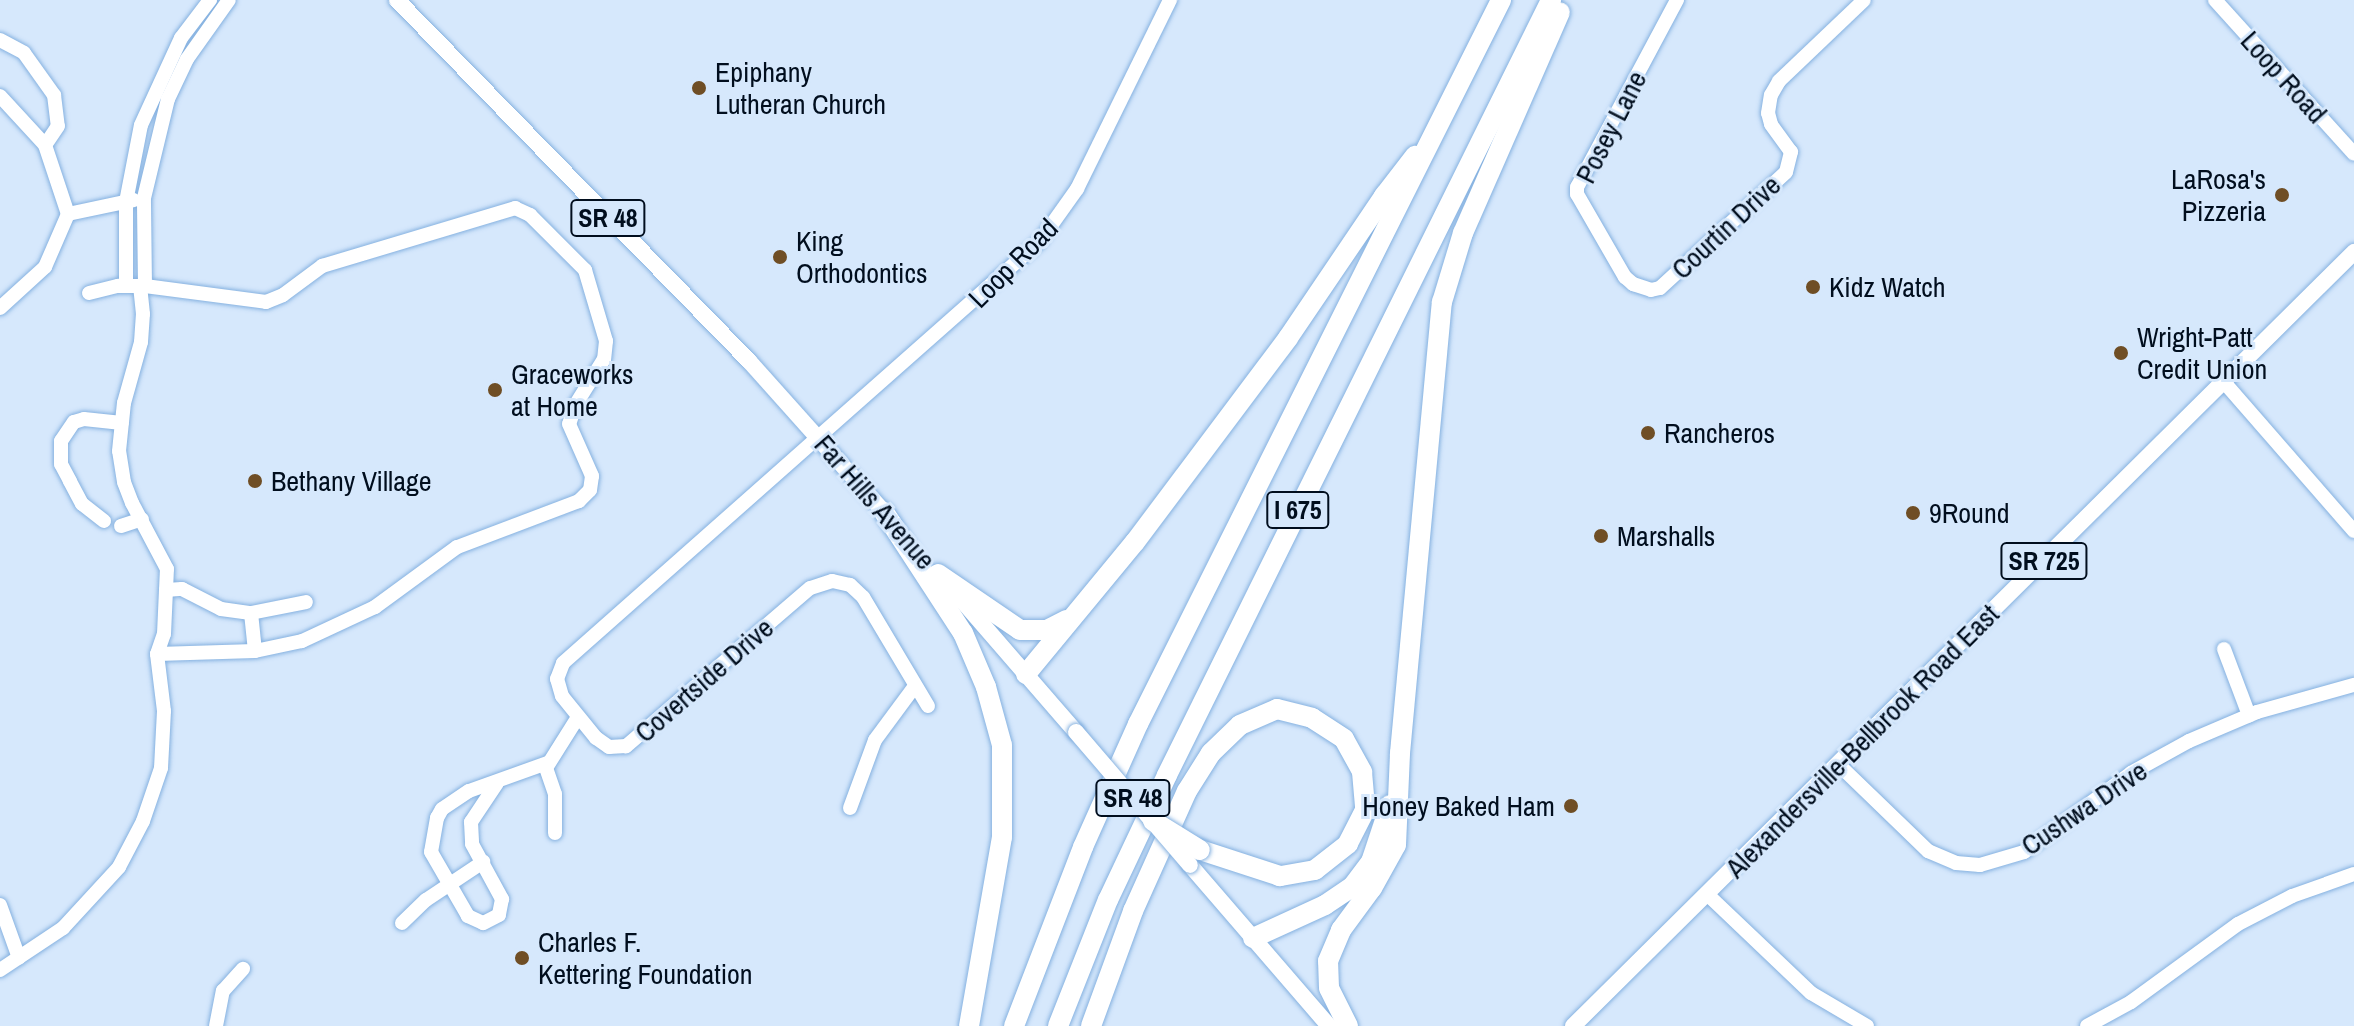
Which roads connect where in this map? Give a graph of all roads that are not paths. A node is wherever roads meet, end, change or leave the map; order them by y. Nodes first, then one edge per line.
1 (210, 0) edge
2 (229, 0) edge
3 (397, 0) edge
4 (1170, 0) edge
5 (1501, 0) edge
6 (1551, 0) edge
7 (1565, 0) edge
8 (1677, 0) edge
9 (1864, 0) edge
10 (2215, 0) edge
11 (0, 40) edge
12 (0, 96) edge
13 (1440, 125) junction
14 (45, 145) junction
15 (2354, 154) edge
16 (144, 198) junction
17 (126, 202) junction
18 (68, 214) junction
19 (2354, 253) edge
20 (137, 286) junction
21 (1642, 289) joint
22 (89, 293) dead end
23 (0, 308) edge
24 (2223, 381) junction
25 (122, 423) junction
26 (819, 437) junction
27 (884, 512) junction
28 (142, 519) junction
29 (104, 521) dead end
30 (121, 526) dead end
31 (2354, 531) edge
32 (938, 574) junction
33 (166, 590) junction
34 (306, 602) dead end
35 (251, 613) junction
36 (1077, 613) junction
37 (2224, 649) dead end
38 (255, 651) junction
39 (157, 654) junction
40 (1026, 674) junction
41 (2354, 685) edge
42 (915, 686) junction
43 (928, 706) dead end
44 (2249, 715) junction
45 (578, 717) junction
46 (547, 763) junction
47 (1839, 765) junction
48 (1399, 767) junction
49 (497, 783) junction
50 (850, 808) dead end
51 (1153, 821) joint
52 (555, 833) dead end
53 (1195, 857) junction
54 (483, 862) junction
55 (2354, 874) edge
56 (449, 887) junction
57 (1708, 895) junction
58 (0, 905) edge
59 (402, 923) dead end
60 (1253, 938) junction
61 (19, 958) junction
62 (243, 969) dead end
63 (0, 970) edge
64 (1576, 1025) edge
65 (216, 1026) edge
66 (969, 1026) edge
67 (1014, 1026) edge
68 (1058, 1026) edge
69 (1091, 1026) edge
70 (1329, 1026) edge
71 (1348, 1026) edge
72 (1867, 1026) edge
73 (2087, 1026) edge

1 - 17 street
2 - 16 street
3 - 26 main road, Far Hills Avenue / SR 48
4 - 26 street, Loop Road
5 - 13 highway, I 675
6 - 68 highway, I 675
7 - 48 highway
8 - 21 street, Posey Lane
9 - 21 street, Courtin Drive
10 - 15 street, Loop Road
11 - 14 street
12 - 14 street
13 - 36 highway
13 - 67 highway, I 675
14 - 18 street
16 - 17 street
16 - 20 street
17 - 18 street
17 - 20 street
18 - 23 street
19 - 24 main road, Alexandersville-Bellbrook Road East / SR 725
20 - 22 street
20 - 25 street
20 - 38 street
24 - 31 street
24 - 47 main road, Alexandersville-Bellbrook Road East / SR 725
25 - 28 street
25 - 29 street
26 - 27 main road, Far Hills Avenue / SR 48
26 - 45 street, Covertside Drive
27 - 32 main road, Far Hills Avenue / SR 48
27 - 66 highway
28 - 30 street
28 - 33 street
32 - 36 highway
32 - 40 main road, Far Hills Avenue / SR 48
33 - 35 street
33 - 39 street
34 - 35 street
35 - 38 street
36 - 40 highway
37 - 44 street
38 - 39 street
39 - 61 street
40 - 51 main road, Far Hills Avenue / SR 48, bridge
41 - 44 street, Cushwa Drive
42 - 43 street, Covertside Drive
42 - 45 street, Covertside Drive
42 - 50 street
44 - 47 street, Cushwa Drive
45 - 46 street
46 - 49 street
46 - 52 street
47 - 57 main road, Alexandersville-Bellbrook Road East / SR 725
48 - 60 highway
48 - 71 highway
49 - 54 street
49 - 56 street
51 - 53 highway, bridge
53 - 60 main road
53 - 69 highway
54 - 56 street
54 - 56 street
55 - 73 street
56 - 59 street
57 - 64 main road, Alexandersville-Bellbrook Road East / SR 725
57 - 72 street
58 - 61 street
60 - 70 main road
61 - 63 street
62 - 65 street

